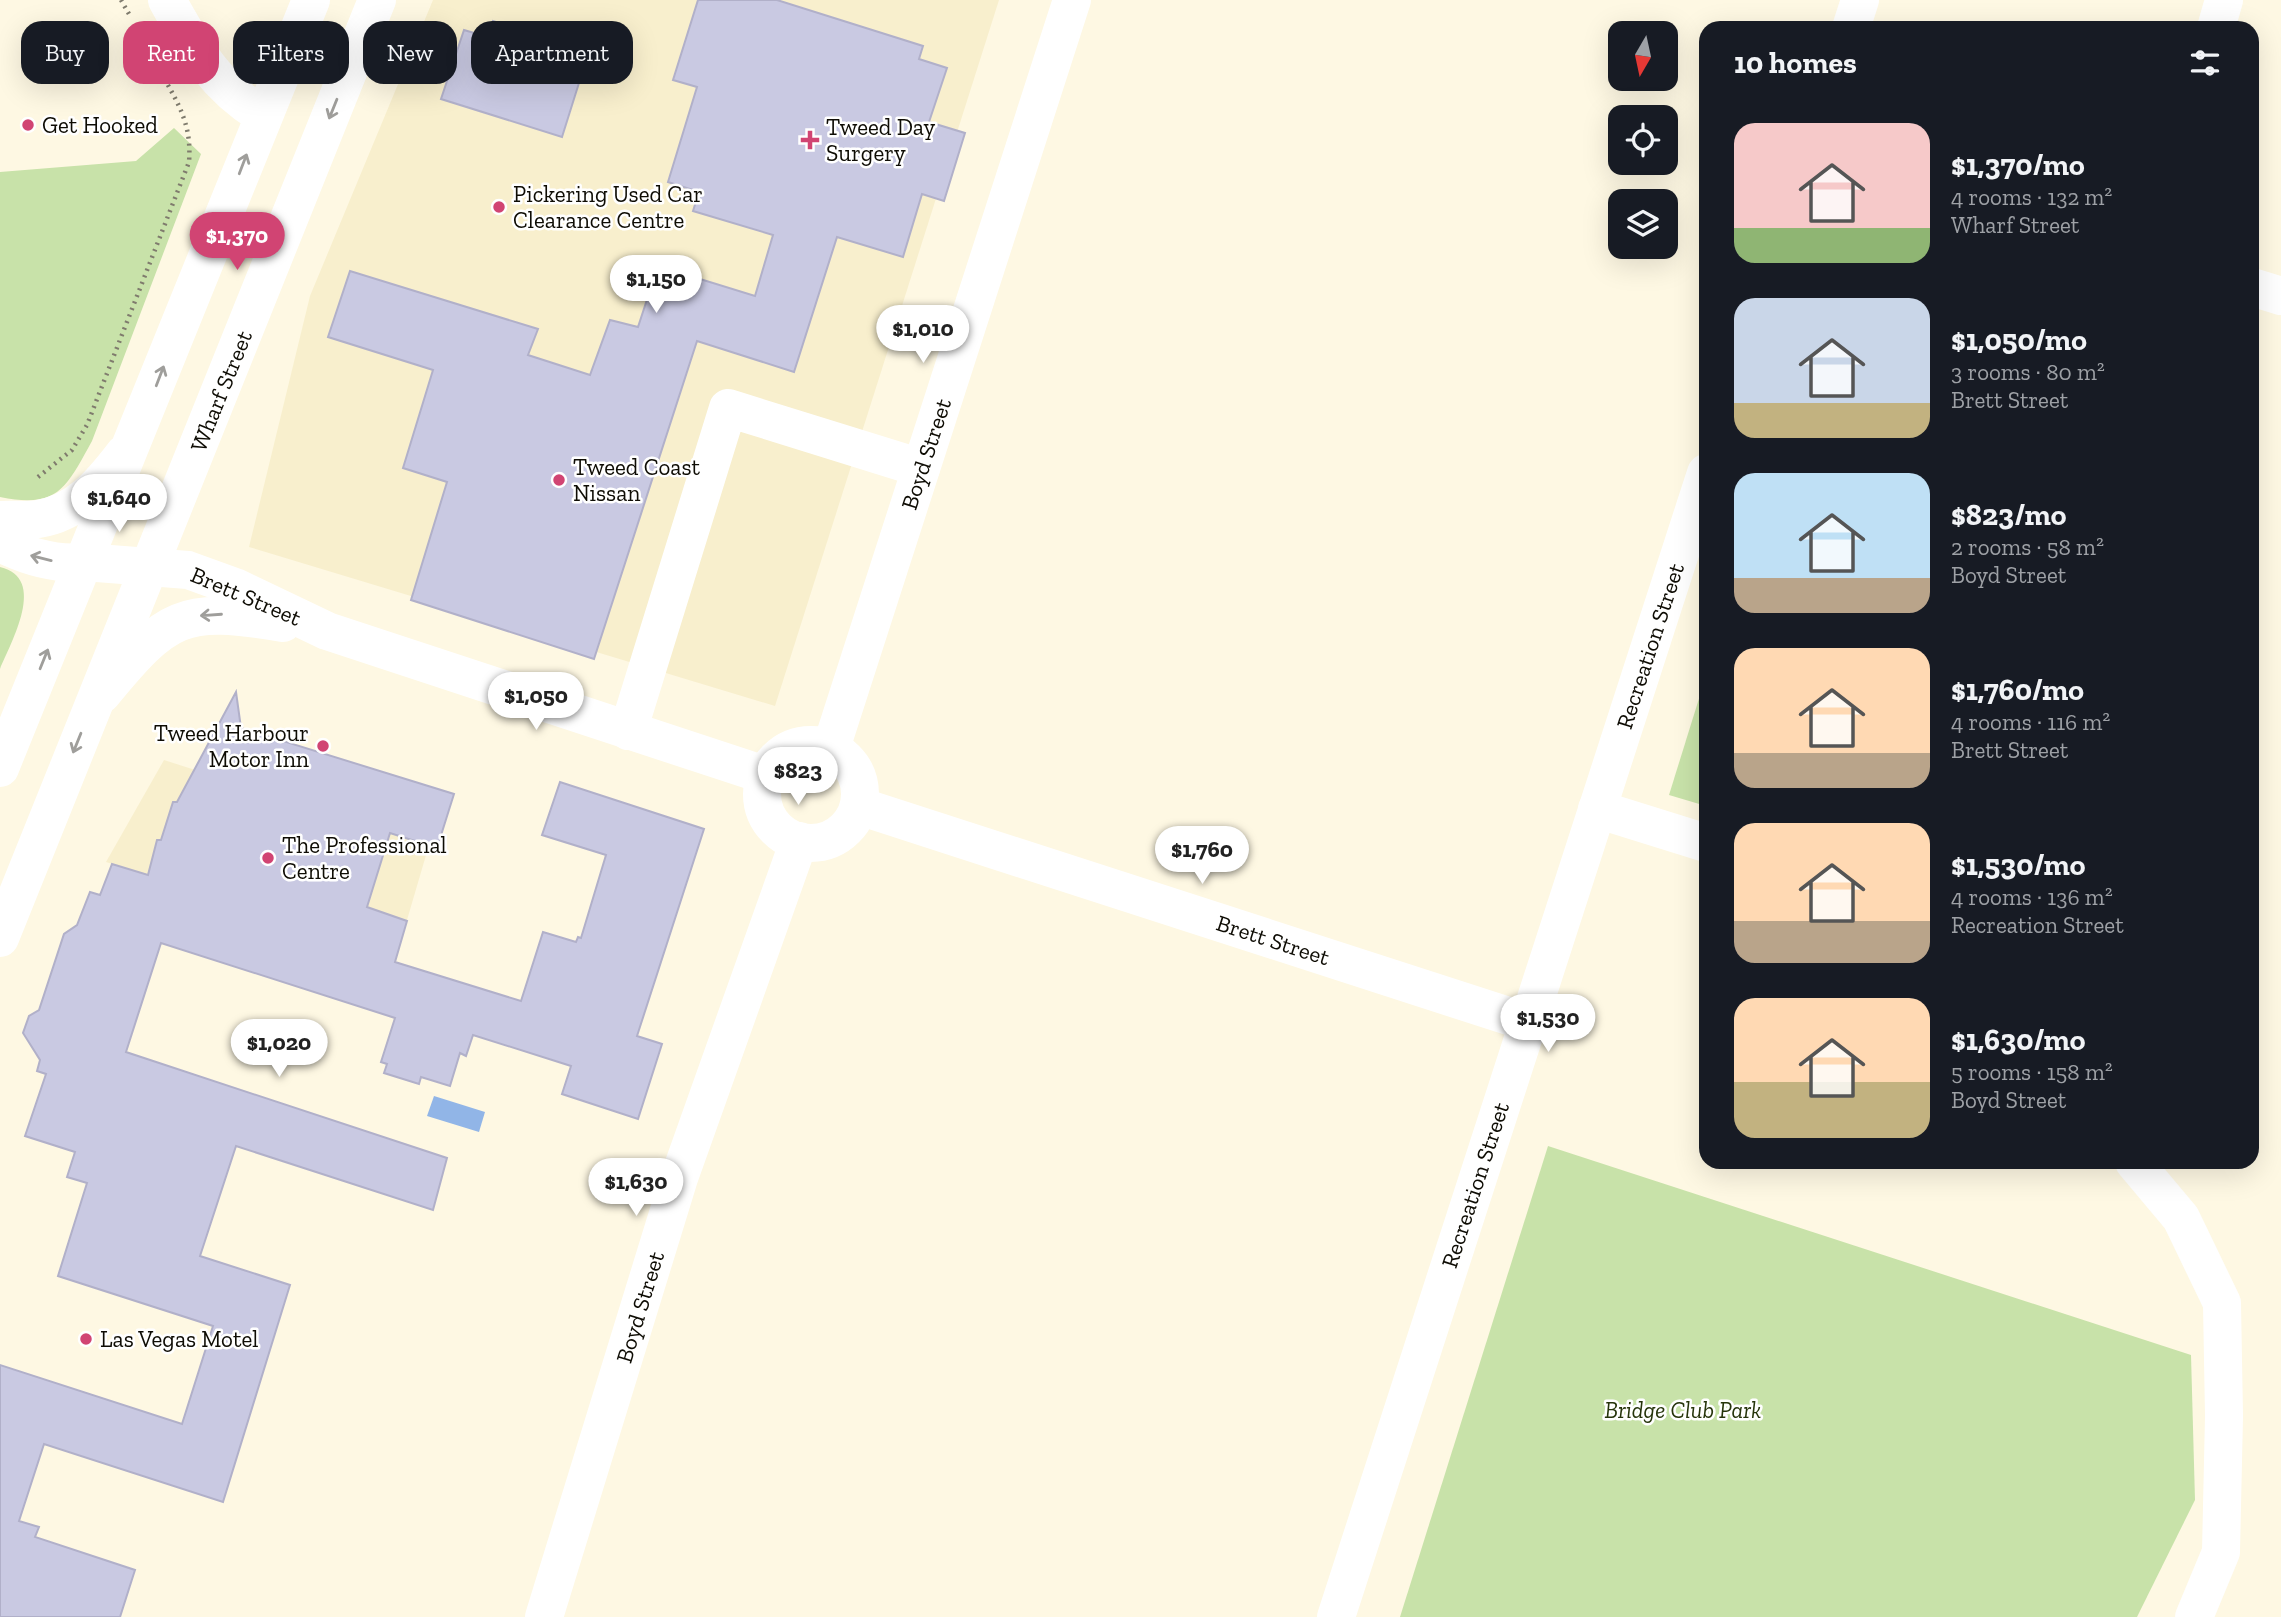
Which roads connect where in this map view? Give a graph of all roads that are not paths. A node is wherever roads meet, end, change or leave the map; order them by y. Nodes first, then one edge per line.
1 (167, 0) edge
2 (311, 0) edge
3 (377, 0) edge
4 (1072, 0) edge
5 (1860, 0) edge
6 (2224, 0) edge
7 (1853, 21) edge
8 (2218, 21) edge
9 (262, 116) junction
10 (2259, 289) edge
11 (2281, 296) edge
12 (135, 440) junction
13 (921, 468) junction
14 (1699, 495) edge
15 (0, 520) edge
16 (0, 544) edge
17 (84, 562) junction
18 (149, 566) junction
19 (327, 631) junction
20 (92, 707) junction
21 (628, 731) junction
22 (831, 748) junction
23 (0, 768) edge
24 (765, 775) junction
25 (859, 806) junction
26 (1597, 809) junction
27 (799, 841) junction
28 (1699, 841) edge
29 (0, 938) edge
30 (1527, 1022) junction
31 (2140, 1169) edge
32 (544, 1617) edge
33 (1336, 1617) edge
34 (2194, 1617) edge

1 - 9 street
2 - 9 street
3 -> 18 street, Wharf Street
4 - 13 street, Boyd Street
5 - 7 street
6 - 8 street
12 -> 9 street
10 - 11 street
12 - 15 street
12 - 17 street
13 - 21 street
13 - 22 street, Boyd Street
14 - 26 street, Recreation Street
17 -> 16 street, Brett Street
17 - 18 street, Brett Street
23 -> 17 street
18 - 19 street, Brett Street
18 - 20 street, Wharf Street
19 -> 20 street, Brett Street
19 - 21 street, Brett Street
20 -> 29 street, Wharf Street
21 - 24 street, Brett Street
22 - 24 street
22 - 25 street
24 - 27 street
25 - 27 street
25 - 30 street, Brett Street
26 - 28 street
26 - 30 street, Recreation Street
27 - 32 street, Boyd Street
30 - 33 street, Recreation Street
31 - 34 street

